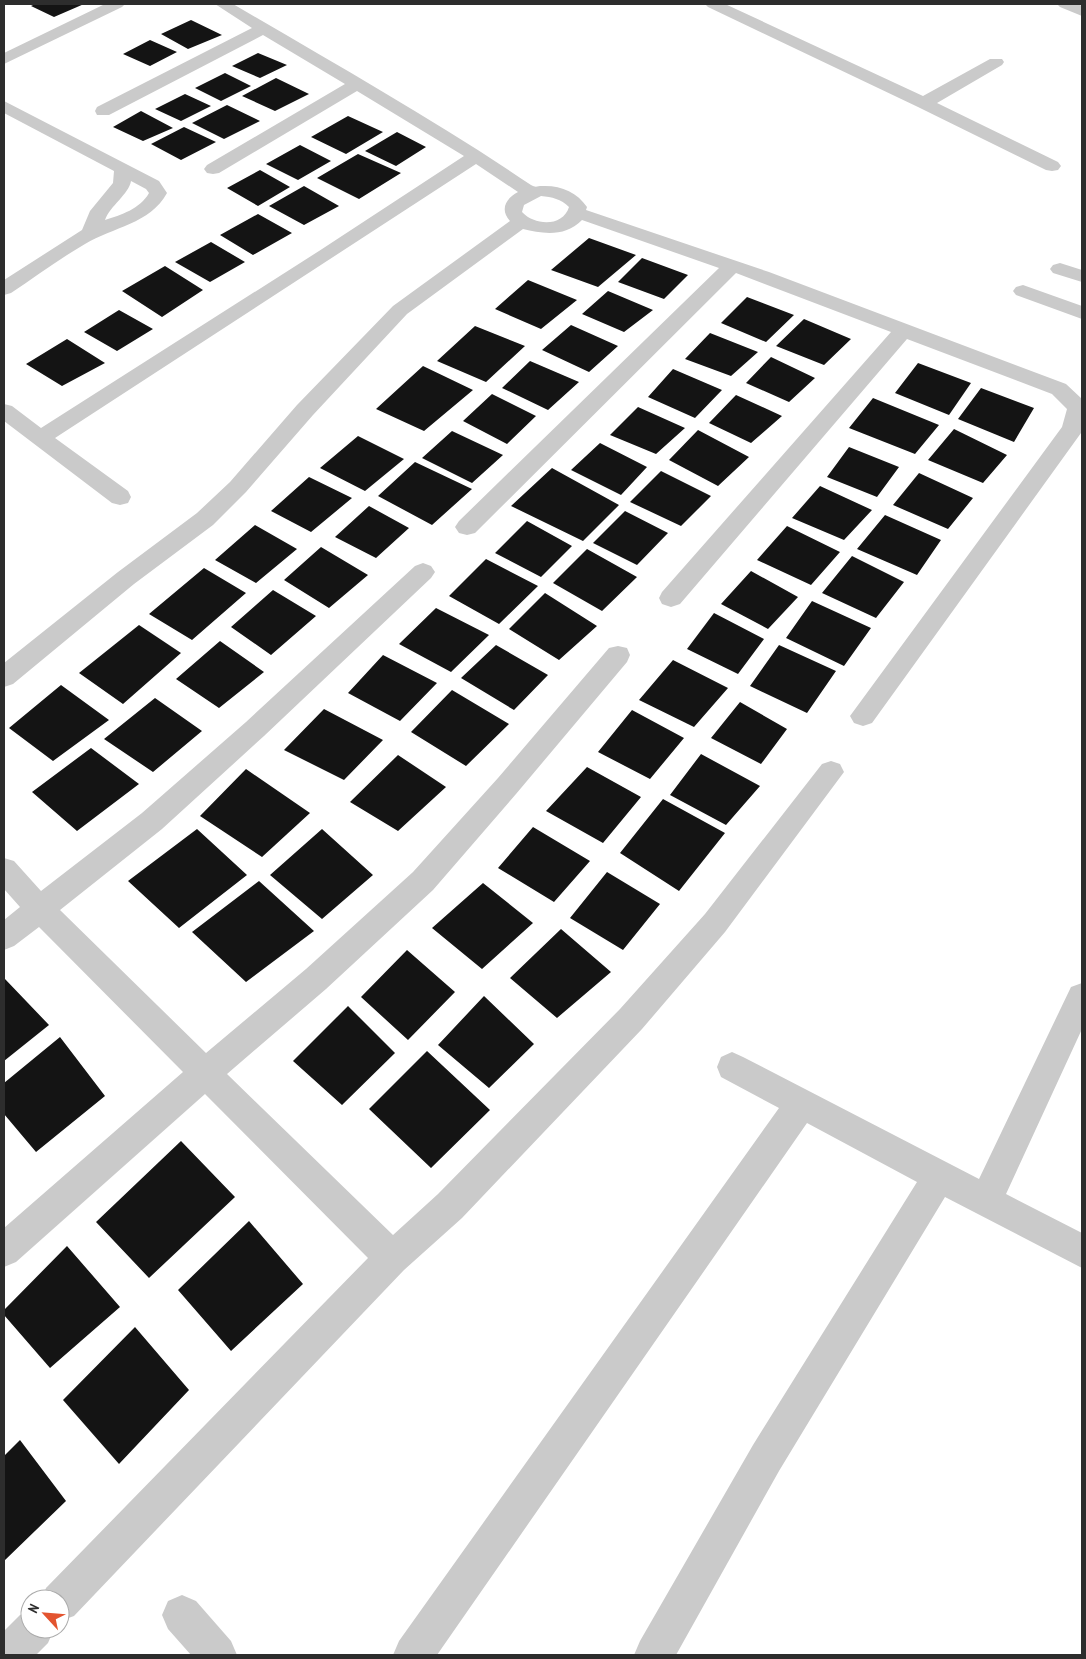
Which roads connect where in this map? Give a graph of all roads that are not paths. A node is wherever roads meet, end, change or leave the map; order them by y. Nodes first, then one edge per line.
1 (116, 4) edge
2 (223, 4) edge
3 (713, 4) edge
4 (1065, 4) edge
5 (1082, 11) edge
6 (264, 28) junction
7 (4, 59) edge
8 (996, 62) dead end
9 (356, 85) junction
10 (924, 102) junction
11 (4, 106) edge
12 (103, 111) dead end
13 (476, 156) junction
14 (1052, 166) dead end
15 (213, 169) dead end
16 (124, 170) junction
17 (531, 193) junction
18 (578, 212) junction
19 (521, 222) junction
20 (91, 232) junction
21 (732, 266) junction
22 (1060, 269) dead end
23 (1082, 276) edge
24 (4, 289) edge
25 (1023, 290) dead end
26 (1082, 313) edge
27 (903, 331) junction
28 (4, 411) edge
29 (40, 438) junction
30 (120, 497) dead end
31 (466, 527) dead end
32 (423, 572) dead end
33 (671, 598) dead end
34 (618, 655) dead end
35 (4, 677) edge
36 (863, 716) dead end
37 (830, 772) dead end
38 (4, 870) edge
39 (40, 909) junction
40 (4, 937) edge
41 (1082, 998) edge
42 (732, 1067) dead end
43 (205, 1073) junction
44 (802, 1103) junction
45 (940, 1175) junction
46 (987, 1199) junction
47 (4, 1250) edge
48 (1082, 1251) edge
49 (392, 1258) junction
50 (70, 1592) edge
51 (182, 1615) dead end
52 (24, 1639) edge
53 (8, 1655) edge
54 (218, 1655) edge
55 (412, 1655) edge
56 (654, 1655) edge

1 - 7 street
2 - 6 street
3 - 10 street
4 - 5 street
6 - 9 street
6 - 12 street
8 - 10 street
9 - 13 street
9 - 15 street
10 - 14 street
11 - 16 street
13 - 17 street
13 - 29 street
16 - 20 street
16 - 20 street
17 - 18 street
17 - 19 street
18 - 19 street
18 - 21 street
19 - 35 street
20 - 24 street
21 - 27 street
21 - 31 street
22 - 23 street
25 - 26 street
27 - 33 street
27 - 36 street
28 - 29 street
29 - 30 street
32 - 39 street
34 - 43 street
37 - 49 street
38 - 39 street
39 - 40 street
39 - 43 street
41 - 46 street
42 - 44 street
43 - 47 street
43 - 49 street
44 - 45 street
44 - 55 street
45 - 46 street
45 - 56 street
46 - 48 street
49 - 50 street
51 - 54 street
52 - 53 street

